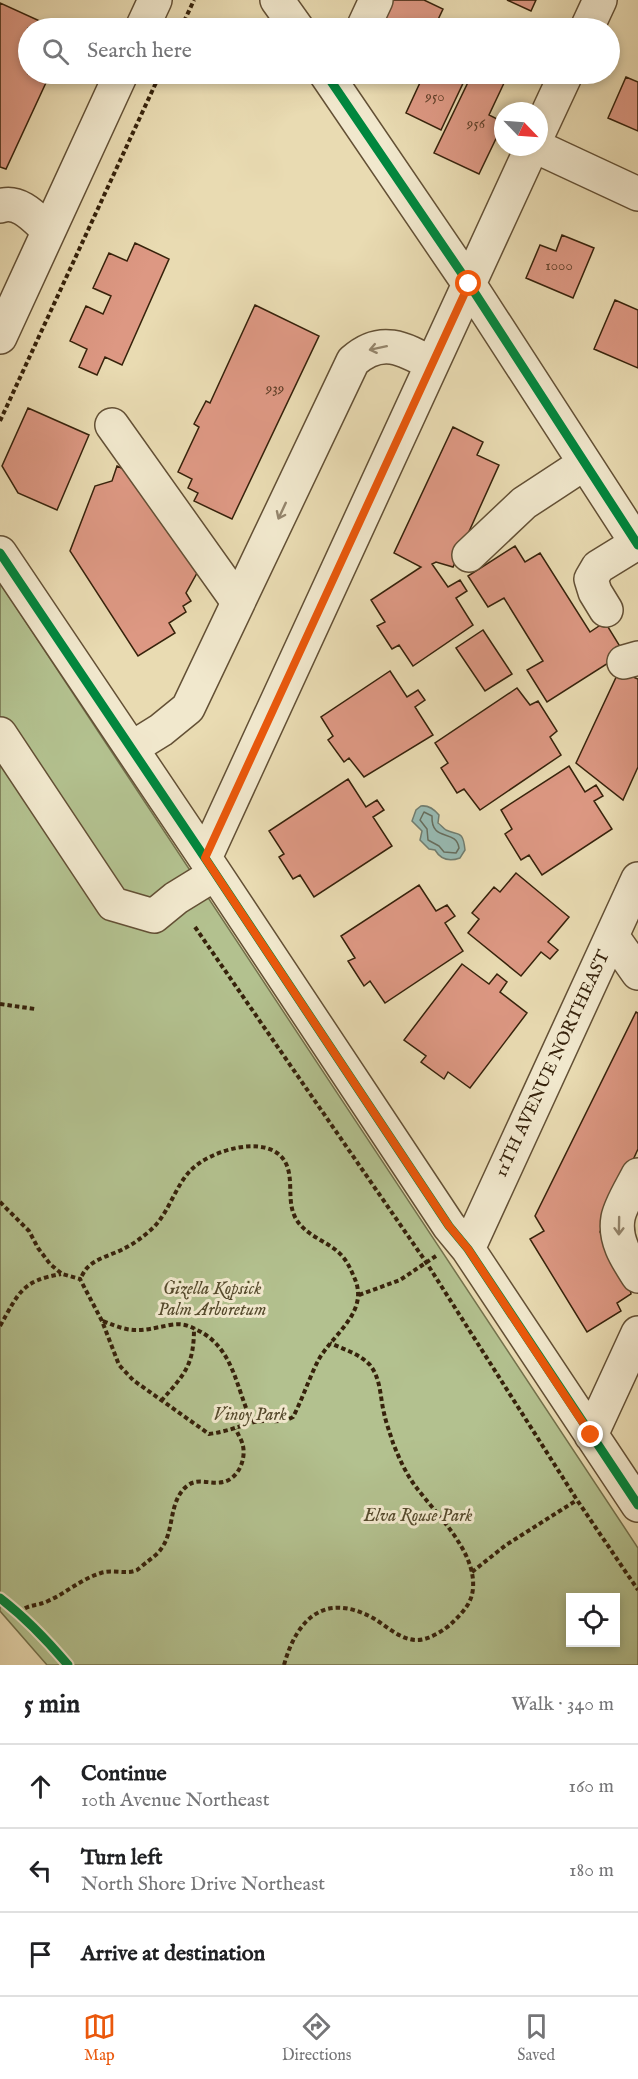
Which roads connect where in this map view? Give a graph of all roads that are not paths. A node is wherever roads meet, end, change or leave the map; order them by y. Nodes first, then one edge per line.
1 (155, 0) edge
2 (277, 0) edge
3 (376, 0) edge
4 (600, 0) edge
5 (147, 18) edge
6 (290, 18) edge
7 (368, 18) edge
8 (592, 18) edge
9 (116, 84) edge
10 (337, 84) edge
11 (561, 84) edge
12 (548, 113) edge
13 (548, 152) edge
14 (528, 156) edge
15 (638, 194) edge
16 (0, 206) edge
17 (48, 230) junction
18 (469, 284) junction
19 (0, 337) edge
20 (432, 364) junction
21 (112, 425) dead end
22 (585, 463) junction
23 (637, 544) edge
24 (0, 554) edge
25 (469, 555) dead end
26 (238, 602) junction
27 (606, 610) dead end
28 (0, 734) edge
29 (132, 748) junction
30 (210, 866) junction
31 (638, 879) edge
32 (612, 936) junction
33 (638, 973) edge
34 (638, 1175) edge
35 (458, 1238) junction
36 (638, 1276) edge
37 (638, 1333) edge
38 (591, 1435) junction
39 (638, 1505) edge

1 - 5 street
2 - 6 street
3 - 7 street
4 - 8 street
9 - 17 street
10 - 18 street
11 - 12 street
13 - 15 street
14 - 18 street
16 - 17 street
17 - 19 street
18 - 20 street
18 - 22 street
20 -> 26 street
20 - 30 street
21 - 26 street
22 - 23 street
22 - 25 street
23 - 27 street
24 - 29 street
26 - 29 street
28 - 30 street
29 - 30 street
30 - 35 street
31 - 32 street, 11TH AVENUE NORTHEAST
32 - 33 street
32 - 35 street, 11TH AVENUE NORTHEAST
34 -> 36 street
35 - 38 street
37 - 38 street
38 - 39 street

